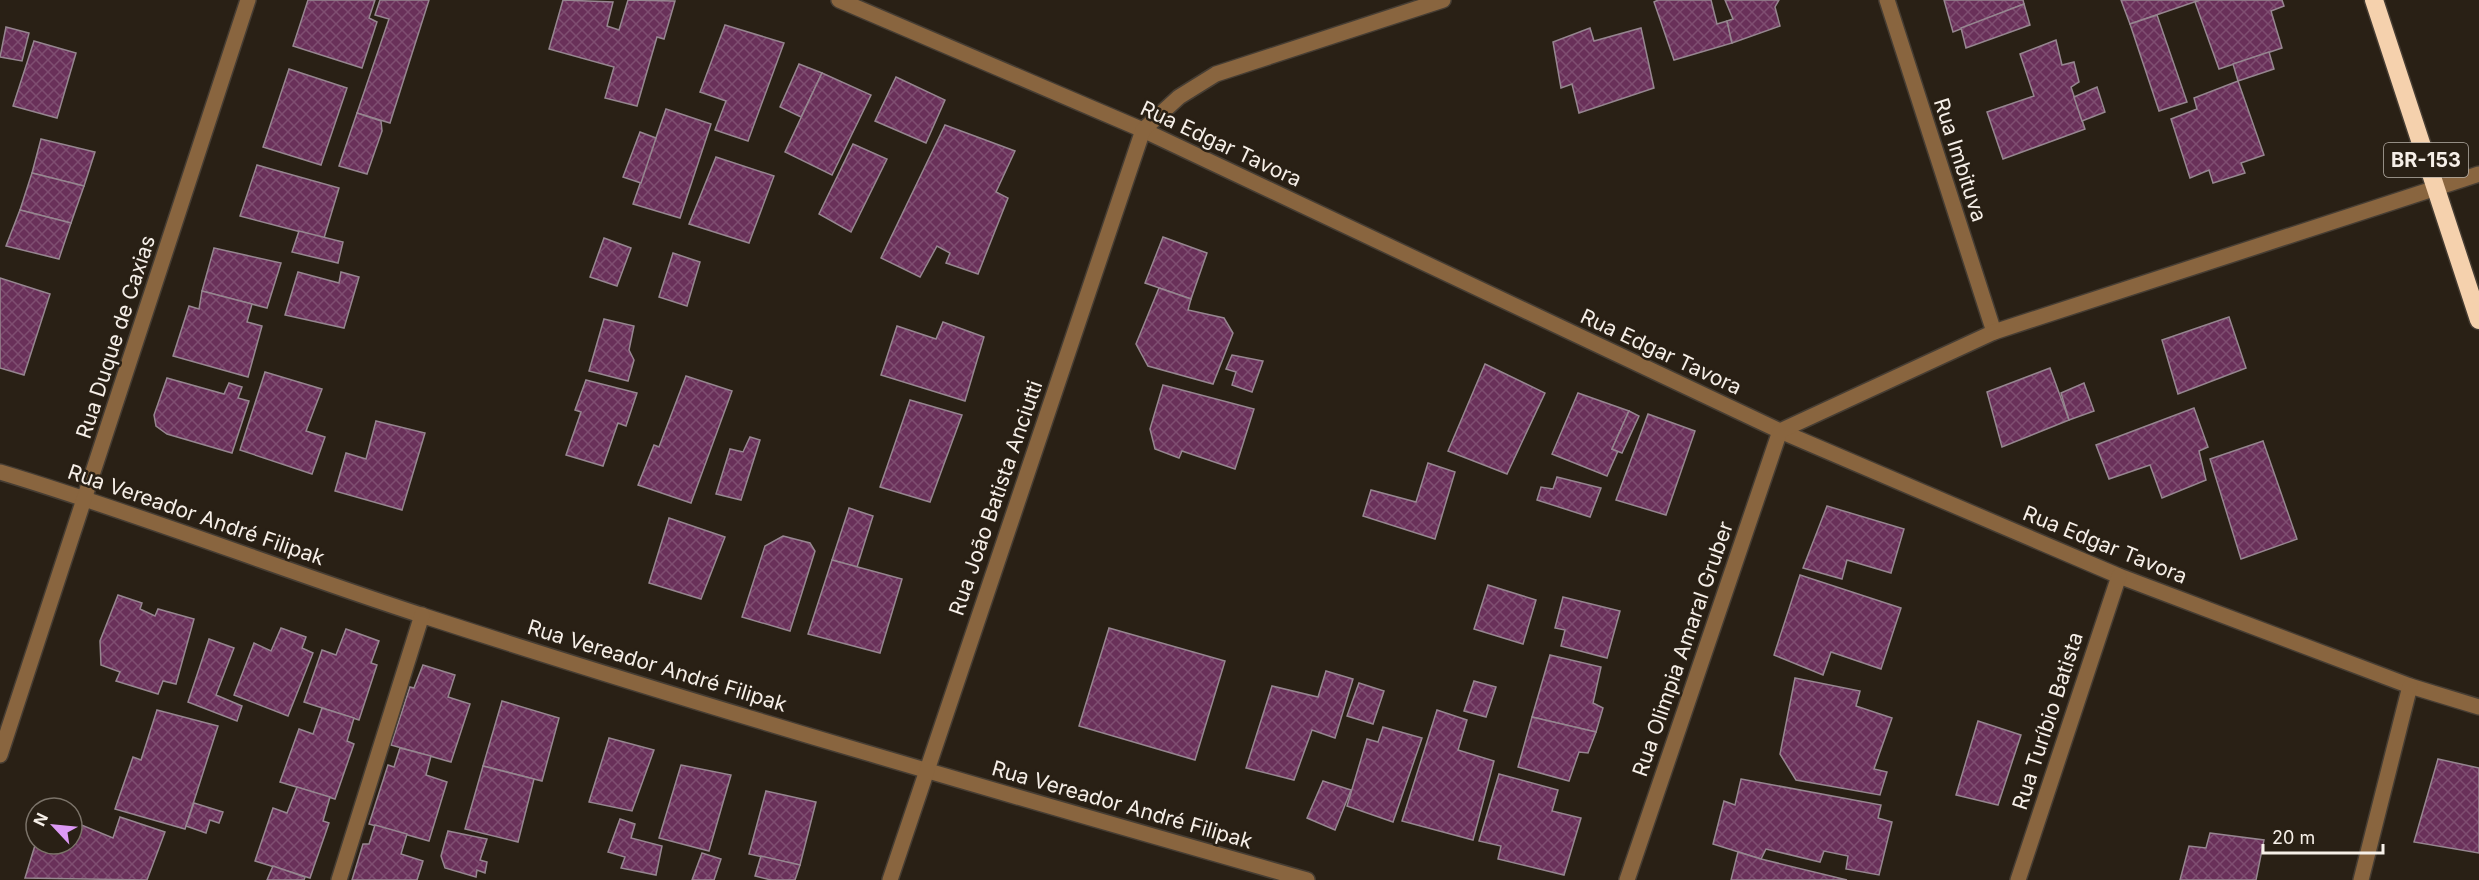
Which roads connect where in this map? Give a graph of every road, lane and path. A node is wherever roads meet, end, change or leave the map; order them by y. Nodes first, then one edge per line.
1 (248, 0) edge
2 (839, 0) edge
3 (1443, 0) edge
4 (1887, 0) edge
5 (2374, 0) edge
6 (1405, 6) edge
7 (1143, 130) junction
8 (2479, 174) edge
9 (2436, 189) junction
10 (2479, 320) edge
11 (1994, 332) junction
12 (1780, 431) junction
13 (0, 472) edge
14 (86, 498) junction
15 (2119, 576) junction
16 (422, 615) junction
17 (2410, 686) junction
18 (2479, 707) edge
19 (0, 755) edge
20 (925, 771) junction
21 (339, 880) edge
22 (890, 880) edge
23 (1307, 880) edge
24 (1627, 880) edge
25 (2018, 880) edge
26 (2361, 880) edge

1 - 14 street, Rua Duque de Caxias
2 - 7 street, Rua Edgar Tavora
3 - 6 street
4 - 11 street, Rua Imbituva
5 - 9 highway, BR-153
6 - 7 street
7 - 12 street, Rua Edgar Tavora
7 - 20 street, Rua João Batista Anciutti
8 - 9 street
9 - 10 highway, BR-153
9 - 11 street
11 - 12 street
12 - 15 street, Rua Edgar Tavora
12 - 24 street, Rua Olimpia Amaral Gruber
13 - 14 street, Rua Vereador André Filipak
14 - 16 street, Rua Vereador André Filipak
14 - 19 street, Rua Duque de Caxias
15 - 17 street, Rua Edgar Tavora
15 - 25 street, Rua Turíbio Batista
16 - 20 street, Rua Vereador André Filipak
16 - 21 street
17 - 18 street, Rua Edgar Tavora
17 - 26 street
20 - 22 street, Rua João Batista Anciutti
20 - 23 street, Rua Vereador André Filipak

